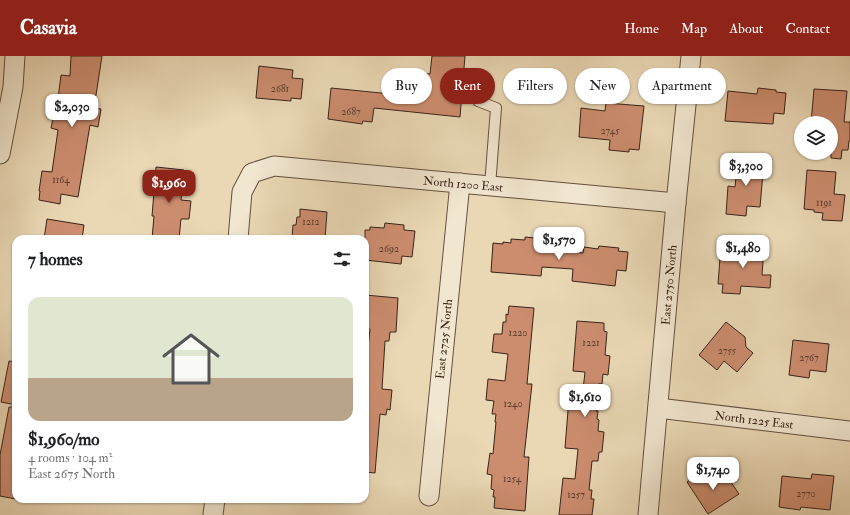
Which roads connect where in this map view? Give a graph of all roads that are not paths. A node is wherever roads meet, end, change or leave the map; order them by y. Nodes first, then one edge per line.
1 (15, 56) edge
2 (691, 56) edge
3 (487, 104) edge
4 (0, 154) edge
5 (460, 183) junction
6 (490, 186) junction
7 (676, 203) junction
8 (238, 235) edge
9 (658, 408) junction
10 (850, 431) edge
11 (428, 496) dead end
12 (214, 503) edge
13 (213, 515) edge
14 (648, 515) edge

1 - 4 street
2 - 7 street, East 2750 North
3 - 6 lane
5 - 6 street, North 1200 East
5 - 8 street, North 1200 East
5 - 11 street, East 2725 North
6 - 7 street, North 1200 East
7 - 9 street, East 2750 North
9 - 10 street, North 1225 East
9 - 14 street, East 2750 North
12 - 13 street

